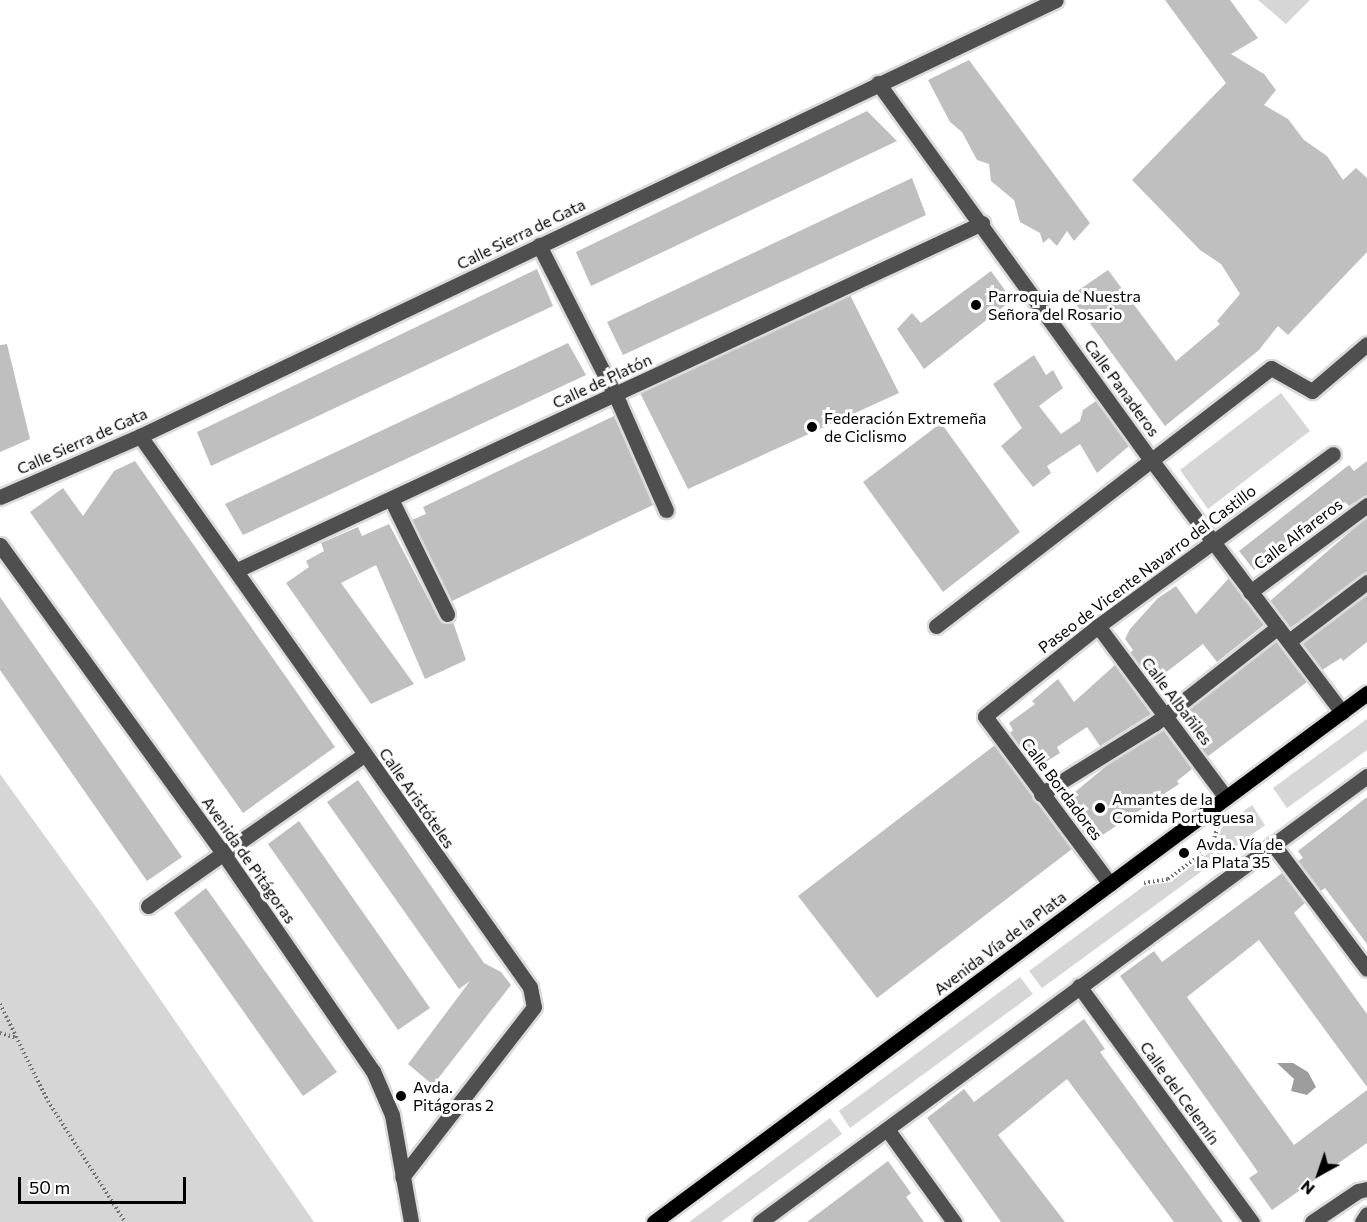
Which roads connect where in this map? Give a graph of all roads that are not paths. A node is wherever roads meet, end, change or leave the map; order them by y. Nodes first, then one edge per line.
1 (1056, 0) edge
2 (878, 83) junction
3 (982, 223) junction
4 (539, 245) junction
5 (1367, 344) edge
6 (614, 395) junction
7 (140, 436) junction
8 (1333, 454) dead end
9 (1152, 461) junction
10 (0, 497) edge
11 (391, 499) junction
12 (1367, 505) edge
13 (666, 510) dead end
14 (1212, 542) junction
15 (0, 545) edge
16 (237, 570) junction
17 (1367, 582) edge
18 (1250, 592) junction
19 (447, 614) dead end
20 (936, 626) dead end
21 (1098, 626) junction
22 (1278, 627) junction
23 (1289, 641) junction
24 (1367, 693) edge
25 (1342, 712) junction
26 (985, 716) joint
27 (1166, 716) junction
28 (364, 755) junction
29 (1367, 776) edge
30 (1041, 794) junction
31 (1226, 798) junction
32 (1273, 844) junction
33 (223, 853) junction
34 (1110, 884) junction
35 (148, 906) dead end
36 (1367, 969) edge
37 (1079, 986) junction
38 (887, 1129) junction
39 (402, 1177) junction
40 (1367, 1190) edge
41 (1367, 1214) edge
42 (411, 1222) edge
43 (654, 1222) edge
44 (759, 1222) edge
45 (954, 1222) edge
46 (1252, 1222) edge
47 (1312, 1222) edge
48 (1362, 1222) edge

1 - 2 street, Calle Sierra de Gata
2 - 3 street, Calle Panaderos
2 - 4 street, Calle Sierra de Gata
3 - 6 street, Calle de Platón
3 - 9 street, Calle Panaderos
4 - 6 street
4 - 7 street, Calle Sierra de Gata
5 - 9 street
6 - 11 street, Calle de Platón
6 - 13 street
7 - 10 street, Calle Sierra de Gata
7 - 16 street, Calle Aristóteles
8 - 14 street, Paseo de Vicente Navarro del Castillo
9 - 14 street, Calle Panaderos
9 - 20 street
11 - 16 street, Calle de Platón
11 - 19 street
12 - 18 street, Calle Alfareros
14 - 18 street, Calle Panaderos
14 - 21 street, Paseo de Vicente Navarro del Castillo
15 - 33 street, Avenida de Pitágoras
16 - 28 street, Calle Aristóteles
17 - 23 street
18 - 22 street, Calle Panaderos
21 - 26 street, Paseo de Vicente Navarro del Castillo
21 - 27 street, Calle Albañiles
22 - 23 street, Calle Panaderos
22 - 27 street
23 - 25 street, Calle Panaderos
24 - 25 main road, Avenida Vía de la Plata
25 - 31 main road, Avenida Vía de la Plata
26 - 30 street, Calle Bordadores
27 - 30 street
27 - 31 street, Calle Albañiles
28 - 33 street
28 - 39 street, Calle Aristóteles
29 - 32 street
30 - 34 street, Calle Bordadores
31 - 34 main road, Avenida Vía de la Plata
32 - 36 street
32 - 37 street
33 - 35 street
33 - 39 street, Avenida de Pitágoras
34 - 43 main road, Avenida Vía de la Plata
37 - 38 street
37 - 46 street, Calle del Celemín
38 - 44 street
38 - 45 street
39 - 42 street, Avenida de Pitágoras
40 - 47 street
41 - 48 street

